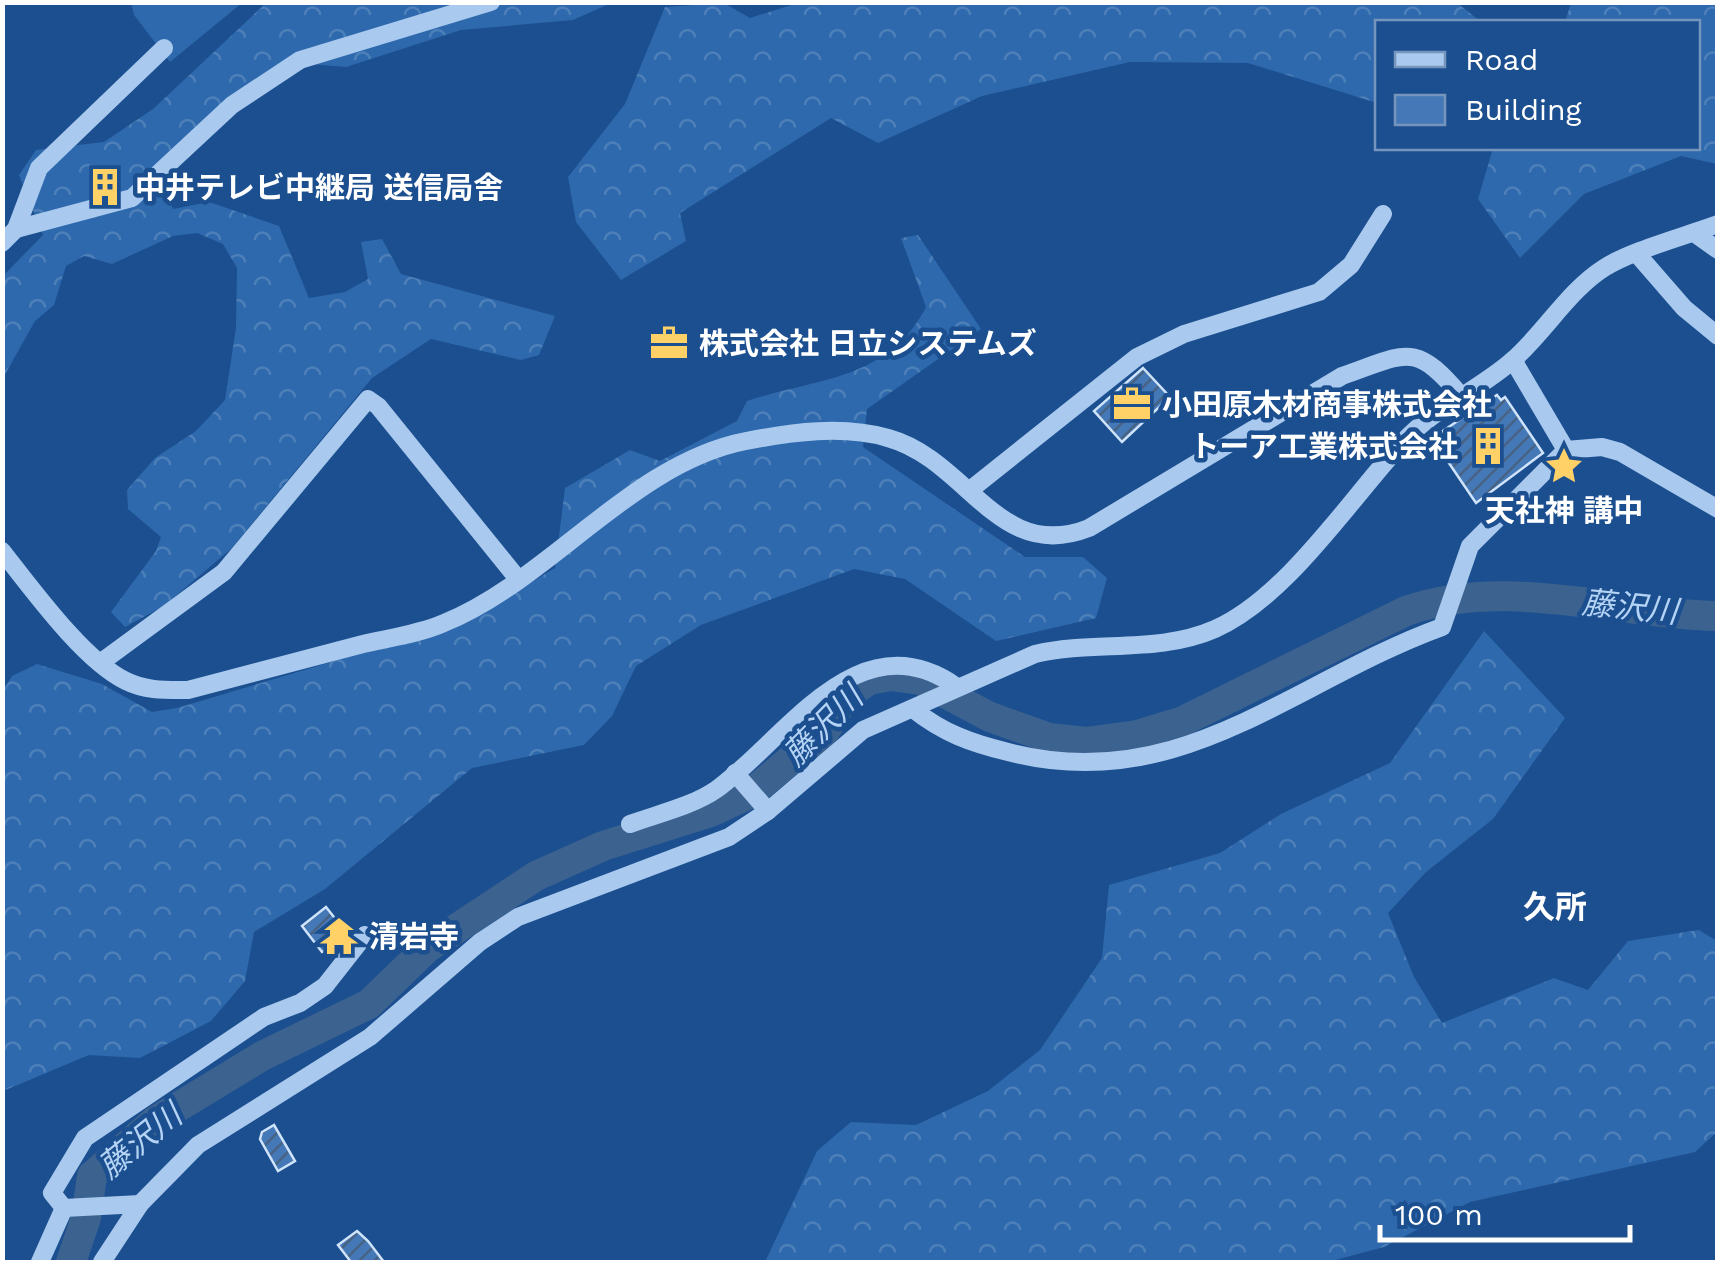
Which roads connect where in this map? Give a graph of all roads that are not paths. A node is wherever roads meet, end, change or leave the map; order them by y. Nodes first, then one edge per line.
1 (491, 2) edge
2 (164, 48) dead end
3 (1383, 214) dead end
4 (1718, 224) edge
5 (16, 229) junction
6 (1694, 233) junction
7 (2, 243) edge
8 (1718, 250) edge
9 (1638, 255) junction
10 (1718, 336) edge
11 (1512, 360) junction
12 (1461, 396) junction
13 (1566, 450) junction
14 (970, 490) junction
15 (1718, 509) edge
16 (2, 551) edge
17 (518, 580) junction
18 (100, 663) junction
19 (957, 688) junction
20 (907, 711) junction
21 (737, 775) junction
22 (764, 806) junction
23 (630, 824) dead end
24 (364, 936) dead end
25 (140, 1204) junction
26 (68, 1208) junction
27 (40, 1262) edge
28 (102, 1262) edge

1 - 5 street
2 - 5 street
3 - 14 street
4 - 6 street
5 - 7 street
6 - 8 street
6 - 9 street
9 - 10 street
9 - 11 street
11 - 12 street
11 - 13 street
12 - 14 street
12 - 19 street
13 - 15 street
13 - 20 street
14 - 17 street
16 - 18 street
17 - 18 street
17 - 18 street
19 - 20 street
19 - 21 street
20 - 22 street
21 - 22 street
21 - 23 street
22 - 25 street
24 - 26 street
25 - 26 street
25 - 28 street
26 - 27 street

